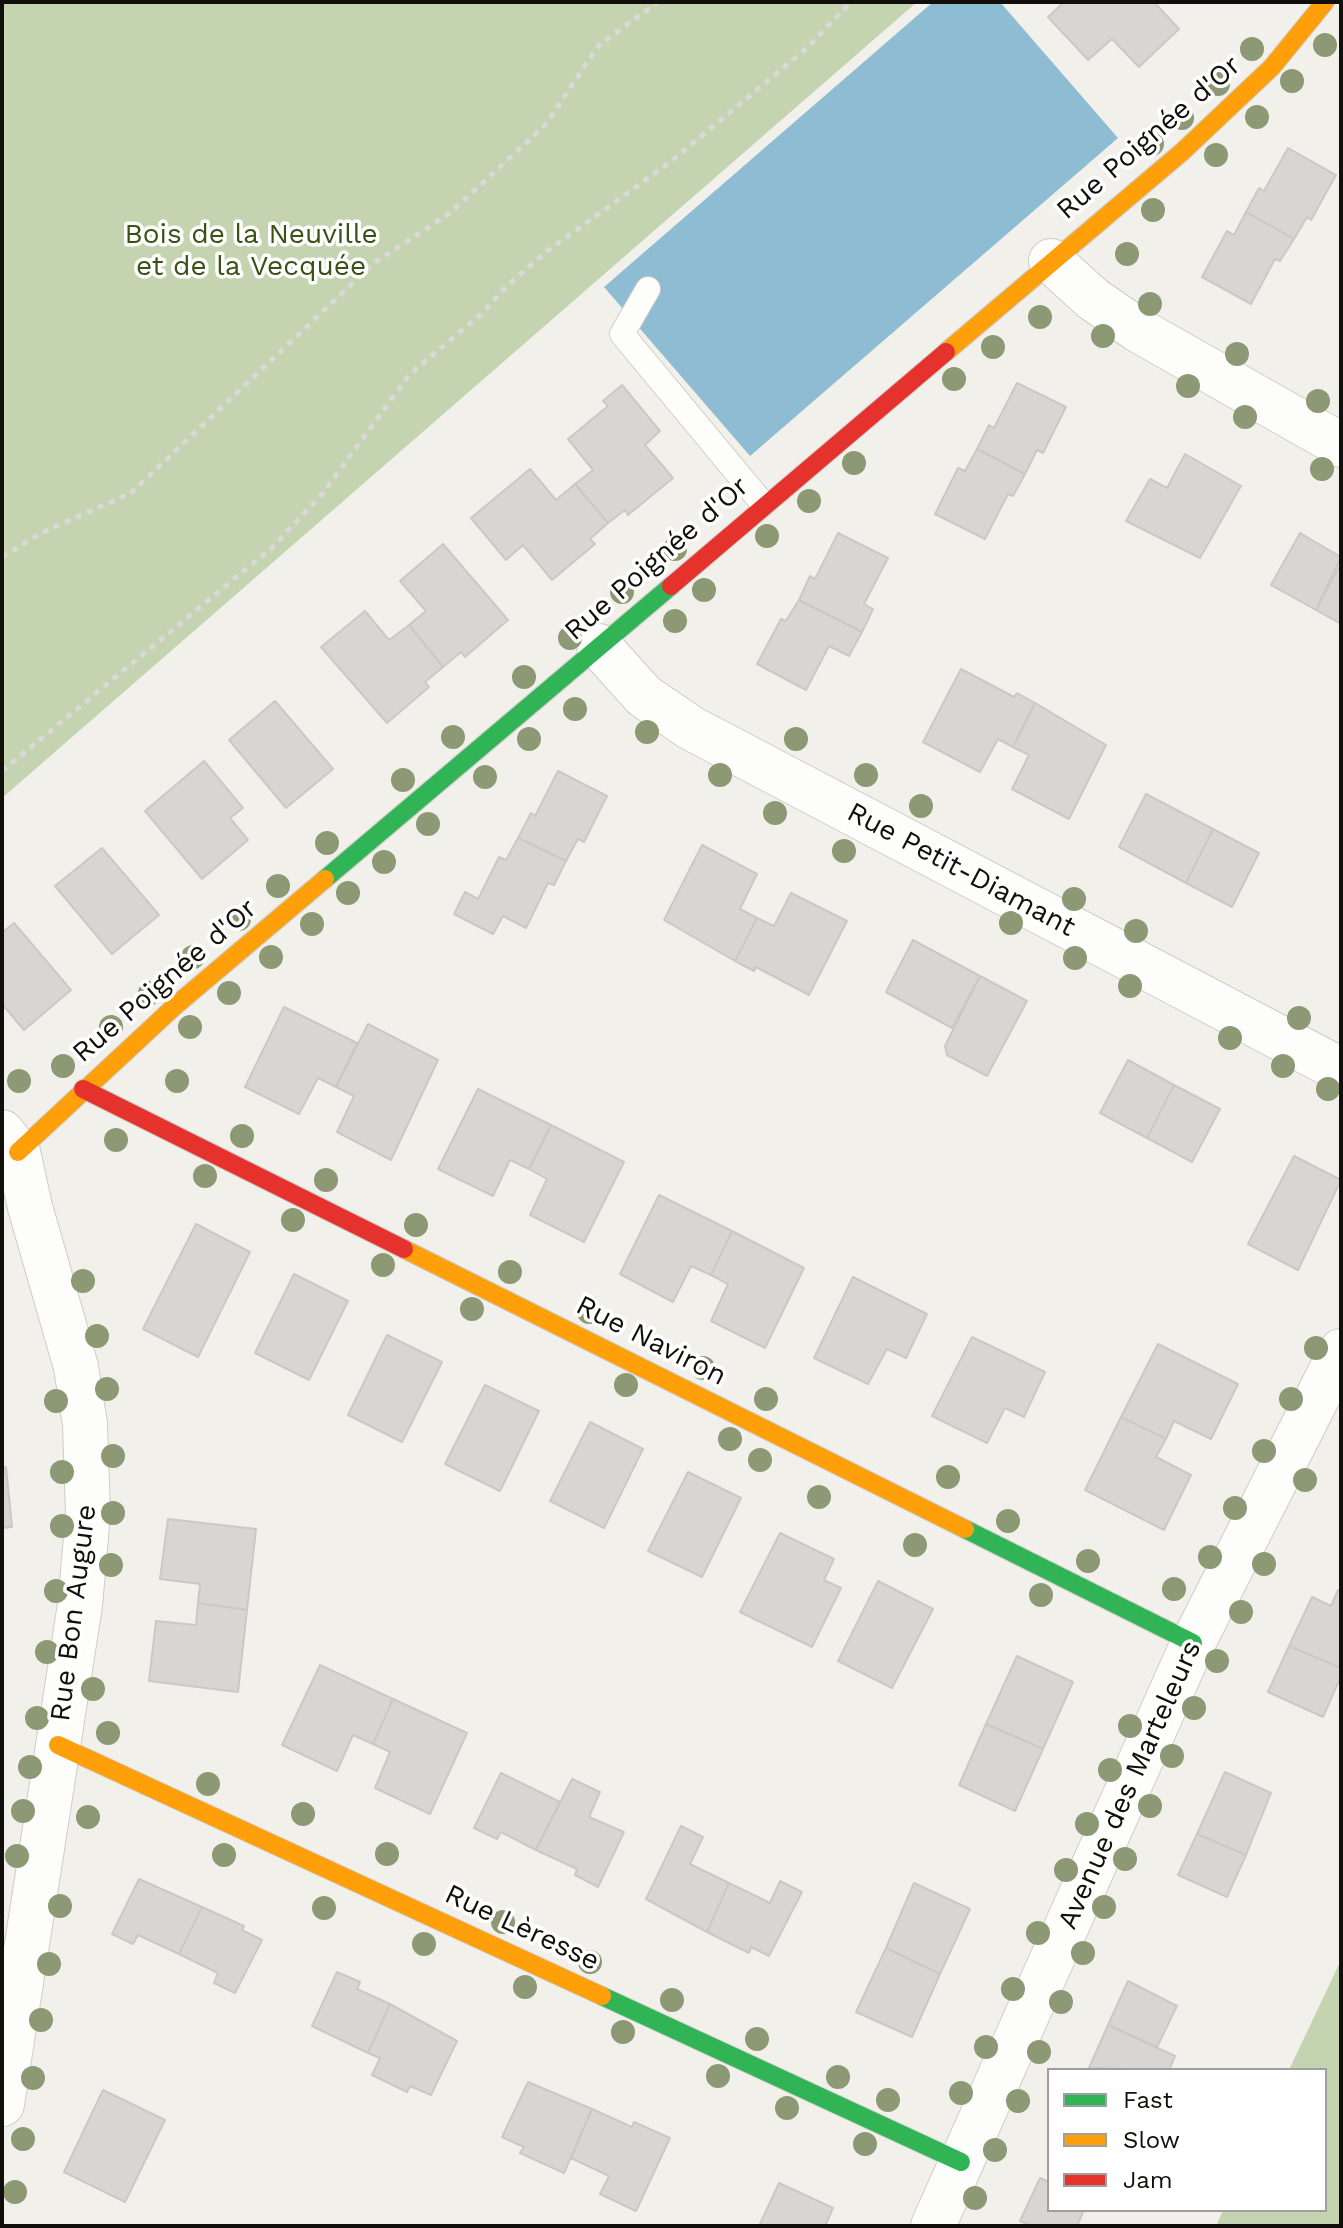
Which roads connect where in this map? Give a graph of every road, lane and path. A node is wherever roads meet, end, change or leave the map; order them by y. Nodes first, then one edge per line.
1 (658, 2) edge
2 (851, 2) edge
3 (1325, 2) edge
4 (1051, 261) junction
5 (648, 289) dead end
6 (1341, 445) edge
7 (763, 504) junction
8 (2, 557) edge
9 (599, 646) junction
10 (2, 771) edge
11 (1341, 1070) edge
12 (83, 1089) junction
13 (10, 1142) edge
14 (1341, 1351) edge
15 (1193, 1643) junction
16 (58, 1745) junction
17 (2, 2104) edge
18 (961, 2162) junction
19 (933, 2226) edge

1 - 8 path
2 - 10 path
3 - 4 street, Rue Poignée d'Or
4 - 6 street
4 - 7 street, Rue Poignée d'Or
5 - 7 lane
7 - 9 street, Rue Poignée d'Or
9 - 11 street, Rue Petit-Diamant
9 - 12 street, Rue Poignée d'Or
12 - 13 street, Rue Poignée d'Or
12 - 15 street, Rue Naviron
13 - 16 street, Rue Bon Augure
14 - 15 street, Avenue des Marteleurs
15 - 18 street, Avenue des Marteleurs
16 - 17 street, Rue Bon Augure
16 - 18 street, Rue Lèresse
18 - 19 street, Avenue des Marteleurs

